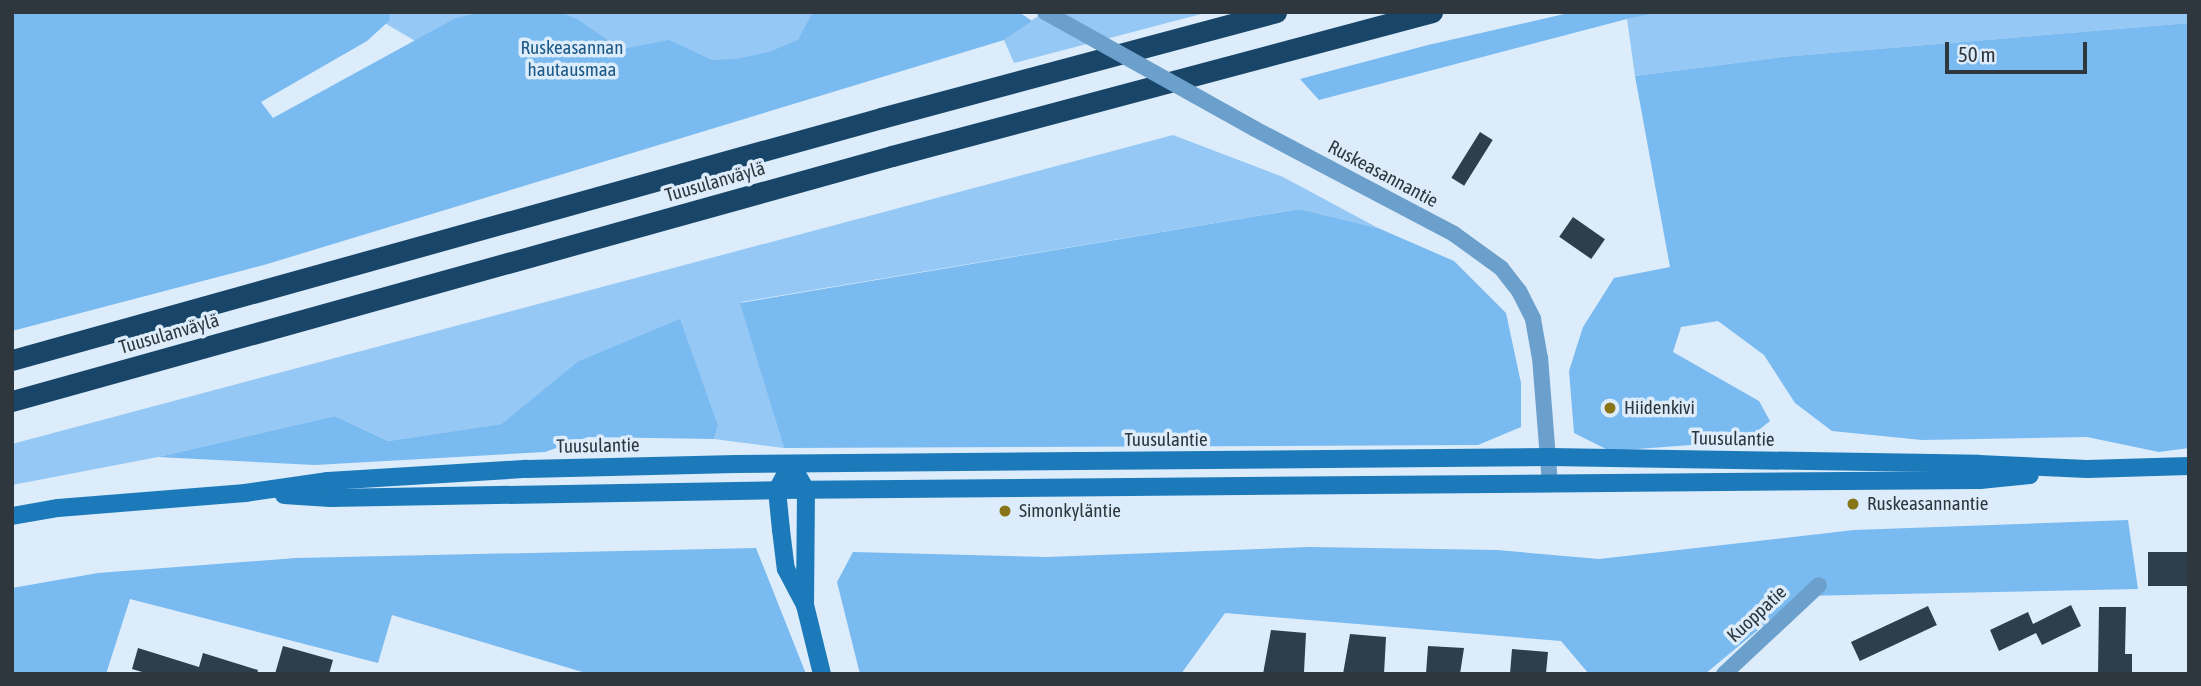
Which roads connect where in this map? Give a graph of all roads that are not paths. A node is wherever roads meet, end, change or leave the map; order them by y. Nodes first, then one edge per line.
1 (1045, 12) edge
2 (1276, 12) edge
3 (1432, 12) edge
4 (12, 360) edge
5 (12, 401) edge
6 (1549, 457) junction
7 (791, 464) junction
8 (2189, 466) edge
9 (2087, 469) junction
10 (1550, 484) junction
11 (777, 490) junction
12 (806, 490) junction
13 (245, 493) junction
14 (12, 516) edge
15 (1819, 585) dead end
16 (805, 605) junction
17 (822, 674) edge
18 (1724, 674) edge

1 - 6 street, Ruskeasannantie, bridge
2 - 4 highway, Tuusulanväylä
3 - 5 highway, Tuusulanväylä
6 - 7 main road, Tuusulantie
6 - 9 main road, Tuusulantie
6 - 10 street, Ruskeasannantie
7 - 11 main road
7 - 12 main road
7 - 13 main road, Tuusulantie
8 - 9 main road, Tuusulantie
9 - 10 main road, Tuusulantie
10 - 12 main road, Tuusulantie
11 - 12 main road, Tuusulantie
11 - 13 main road, Tuusulantie
11 - 16 main road
12 - 16 main road
13 - 14 main road, Tuusulantie
15 - 18 street, Kuoppatie
16 - 17 main road

